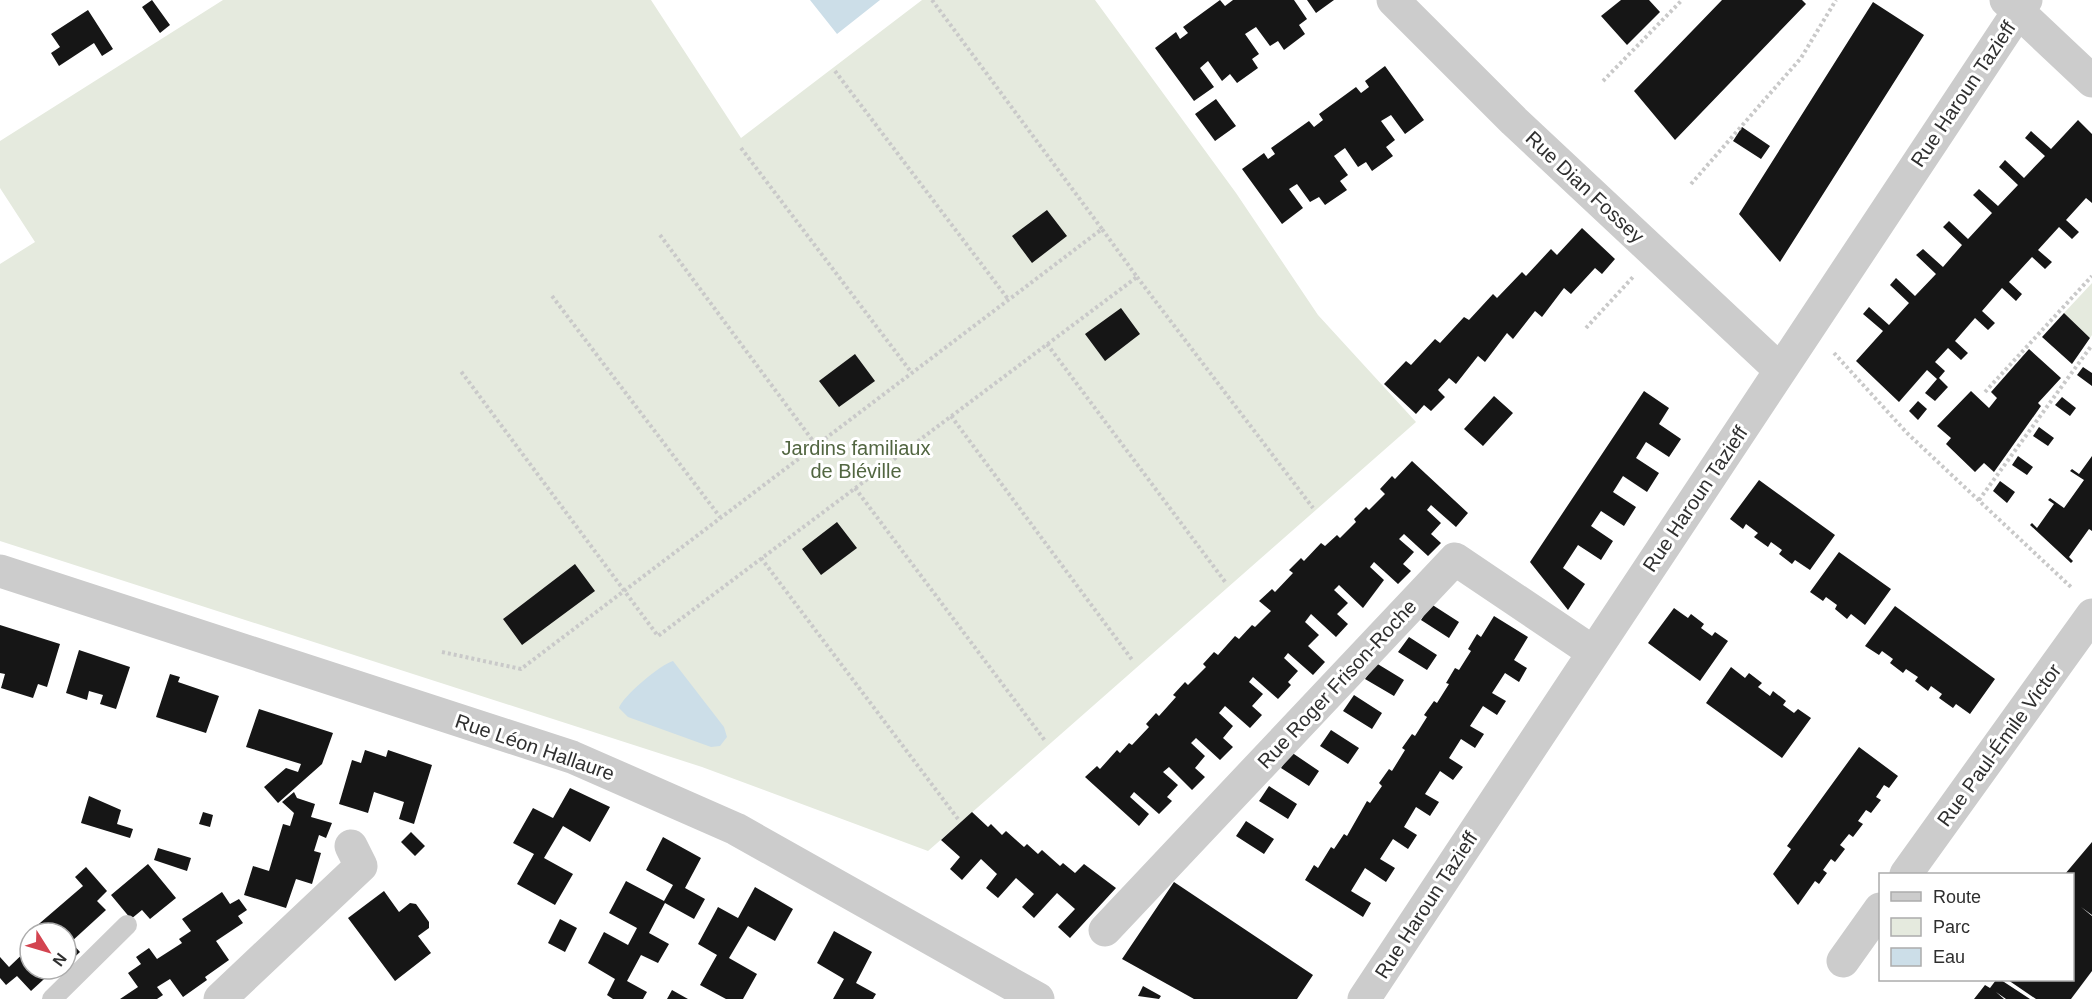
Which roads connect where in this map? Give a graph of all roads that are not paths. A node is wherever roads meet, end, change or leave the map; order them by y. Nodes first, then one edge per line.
1 (1393, 0) edge
2 (2016, 4) edge
3 (2092, 81) edge
4 (1780, 370) junction
5 (0, 571) edge
6 (2083, 603) edge
7 (1593, 652) junction
8 (351, 846) dead end
9 (1907, 873) edge
10 (1879, 912) edge
11 (127, 925) dead end
12 (1106, 930) dead end
13 (1842, 961) dead end
14 (52, 999) edge
15 (220, 999) edge
16 (1038, 999) edge
17 (1364, 999) edge

1 - 4 street, Rue Dian Fossey
2 - 3 street
2 - 4 street, Rue Haroun Tazieff
4 - 7 street, Rue Haroun Tazieff
5 - 16 street, Rue Léon Hallaure
6 - 9 street, Rue Paul-Émile Victor
7 - 12 street, Rue Roger Frison-Roche
7 - 17 street, Rue Haroun Tazieff
8 - 15 street
10 - 13 street
11 - 14 lane

